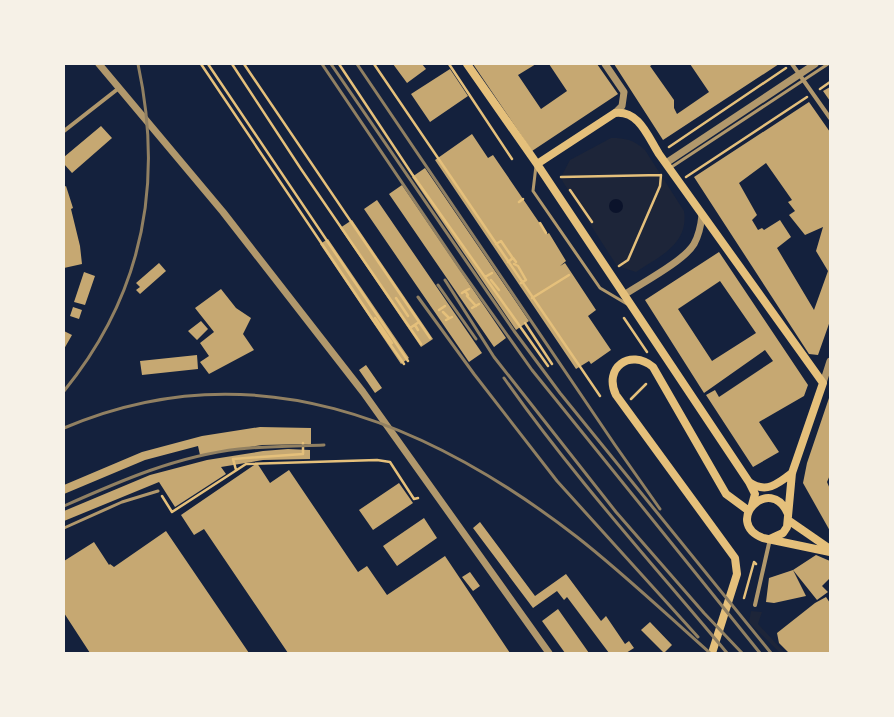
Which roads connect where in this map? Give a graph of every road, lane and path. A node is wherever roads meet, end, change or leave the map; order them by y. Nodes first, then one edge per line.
1 (100, 64) edge
2 (201, 64) edge
3 (208, 64) edge
4 (232, 64) edge
5 (244, 64) edge
6 (339, 64) edge
7 (374, 64) edge
8 (449, 64) edge
9 (467, 64) edge
10 (605, 64) edge
11 (815, 64) edge
12 (828, 64) edge
13 (790, 65) edge
14 (801, 77) junction
15 (830, 82) edge
16 (119, 88) junction
17 (820, 88) dead end
18 (809, 96) dead end
19 (615, 113) junction
20 (830, 118) edge
21 (64, 131) edge
22 (669, 147) dead end
23 (512, 159) dead end
24 (537, 164) junction
25 (668, 166) junction
26 (561, 177) dead end
27 (685, 178) dead end
28 (570, 190) dead end
29 (524, 199) dead end
30 (519, 202) dead end
31 (702, 215) junction
32 (592, 222) dead end
33 (540, 223) dead end
34 (546, 233) dead end
35 (496, 244) junction
36 (512, 257) dead end
37 (508, 262) junction
38 (619, 266) dead end
39 (492, 273) dead end
40 (488, 275) junction
41 (570, 275) dead end
42 (485, 278) junction
43 (522, 282) junction
44 (469, 289) dead end
45 (465, 291) junction
46 (462, 293) dead end
47 (496, 293) junction
48 (400, 295) junction
49 (624, 295) junction
50 (396, 298) junction
51 (532, 298) junction
52 (392, 301) junction
53 (479, 304) dead end
54 (445, 306) dead end
55 (476, 306) junction
56 (632, 307) junction
57 (472, 308) dead end
58 (408, 316) dead end
59 (375, 318) junction
60 (449, 318) dead end
61 (624, 318) dead end
62 (419, 322) junction
63 (525, 323) dead end
64 (414, 325) junction
65 (410, 328) junction
66 (418, 330) dead end
67 (430, 338) dead end
68 (393, 344) junction
69 (421, 344) dead end
70 (644, 348) dead end
71 (830, 360) edge
72 (408, 361) dead end
73 (404, 364) dead end
74 (552, 364) dead end
75 (548, 366) dead end
76 (646, 384) dead end
77 (826, 385) edge
78 (600, 396) dead end
79 (627, 402) dead end
80 (303, 443) dead end
81 (236, 470) junction
82 (792, 472) junction
83 (749, 482) junction
84 (158, 491) joint
85 (418, 498) dead end
86 (750, 508) junction
87 (788, 517) junction
88 (64, 528) edge
89 (770, 539) junction
90 (830, 549) edge
91 (830, 552) edge
92 (754, 562) dead end
93 (744, 598) dead end
94 (755, 605) dead end
95 (549, 653) edge
96 (712, 653) edge

1 - 16 street
2 - 59 path
3 - 59 path
4 - 52 path
5 - 48 path
6 - 42 path
7 - 35 path
8 - 23 path
9 - 24 main road
10 - 19 street
11 - 14 street
12 - 14 lane
13 - 14 street
13 - 22 path
14 - 20 street
14 - 25 street
15 - 17 path
16 - 21 street
16 - 95 street
18 - 27 path
19 - 24 main road
19 - 25 main road
24 - 49 main road
24 - 56 lane
25 - 31 main road
26 - 38 path
28 - 32 path
29 - 30 path
31 - 49 street
31 - 77 main road
33 - 34 path
35 - 36 path
35 - 37 path
37 - 43 path
37 - 43 path
39 - 40 path
40 - 42 path
40 - 47 path
41 - 51 path
42 - 47 path
43 - 51 path
44 - 45 path
45 - 46 path
45 - 55 path
47 - 75 path
48 - 50 path
48 - 62 path
49 - 56 main road
50 - 52 path
50 - 58 path
51 - 78 path
52 - 65 path
53 - 55 path
54 - 60 path
55 - 57 path
56 - 83 main road
59 - 68 path
61 - 70 path
62 - 64 path
62 - 67 path
63 - 74 path
64 - 65 path
64 - 66 path
65 - 69 path
68 - 72 path
68 - 73 path
71 - 77 street
76 - 79 path
77 - 82 main road
80 - 81 path
81 - 84 path
81 - 85 path
82 - 83 main road
82 - 87 main road
83 - 86 main road
84 - 88 lane
86 - 87 main road
86 - 89 main road
86 - 96 main road
87 - 89 main road
87 - 90 main road
89 - 91 main road
89 - 94 street
92 - 93 path

